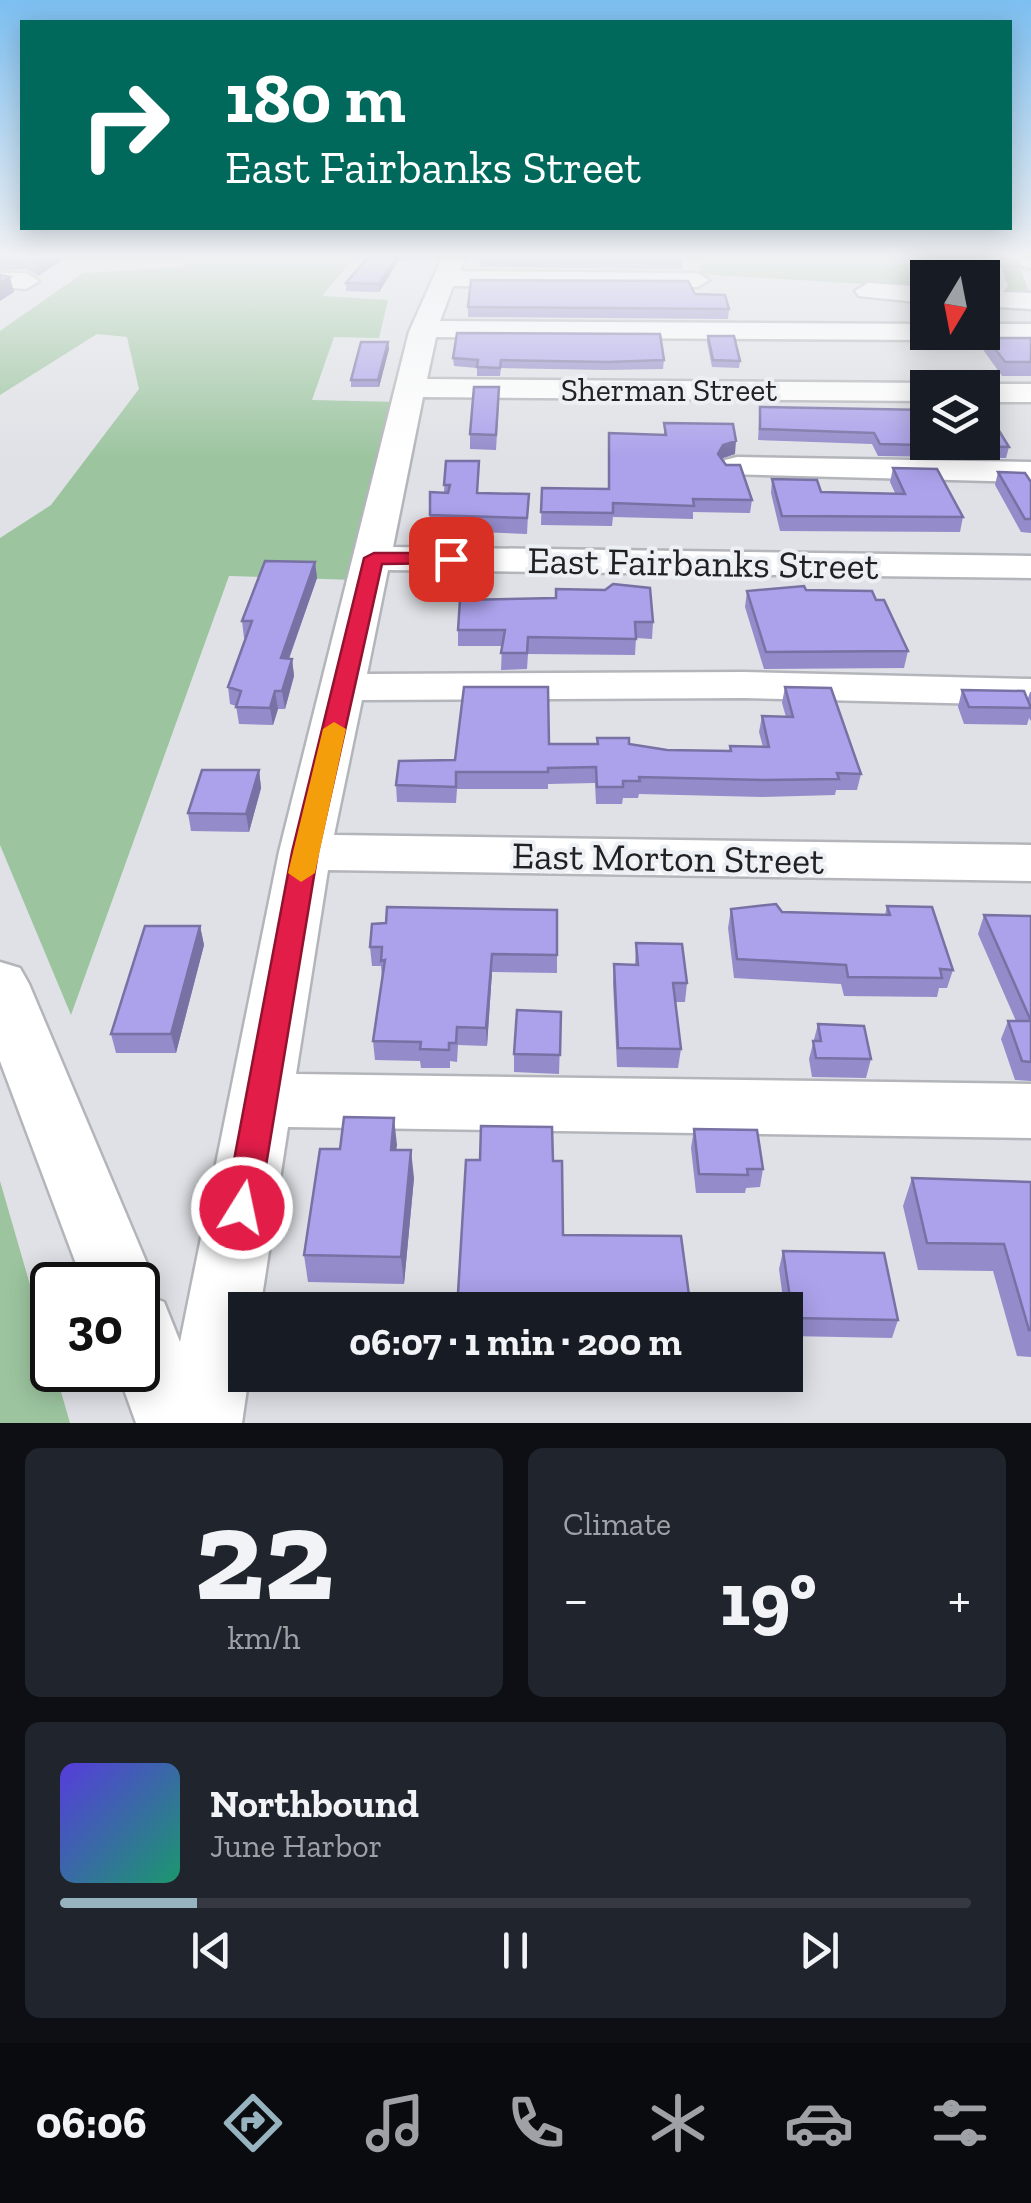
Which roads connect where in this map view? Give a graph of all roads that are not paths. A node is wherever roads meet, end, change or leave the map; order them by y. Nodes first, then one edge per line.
1 (426, 324) edge
2 (424, 329) junction
3 (910, 332) edge
4 (1000, 332) edge
5 (1031, 332) edge
6 (411, 388) junction
7 (910, 392) edge
8 (1000, 393) edge
9 (1031, 393) edge
10 (737, 467) edge
11 (1031, 472) edge
12 (374, 558) junction
13 (1031, 567) edge
14 (344, 688) junction
15 (1031, 692) edge
16 (305, 852) junction
17 (1031, 863) edge
18 (0, 984) edge
19 (261, 1100) junction
20 (1031, 1111) edge
21 (111, 1262) edge
22 (160, 1384) edge
23 (175, 1423) edge
24 (203, 1423) edge

1 - 2 street
2 - 3 street
2 - 6 street
4 - 5 street
6 - 7 street, Sherman Street
6 - 12 street
8 - 9 street
10 - 11 street
12 - 13 street, East Fairbanks Street
12 - 14 street
14 - 15 street
14 - 16 street
16 - 17 street, East Morton Street
16 - 19 street
18 - 21 street
19 - 20 street
19 - 24 street
22 - 23 street

